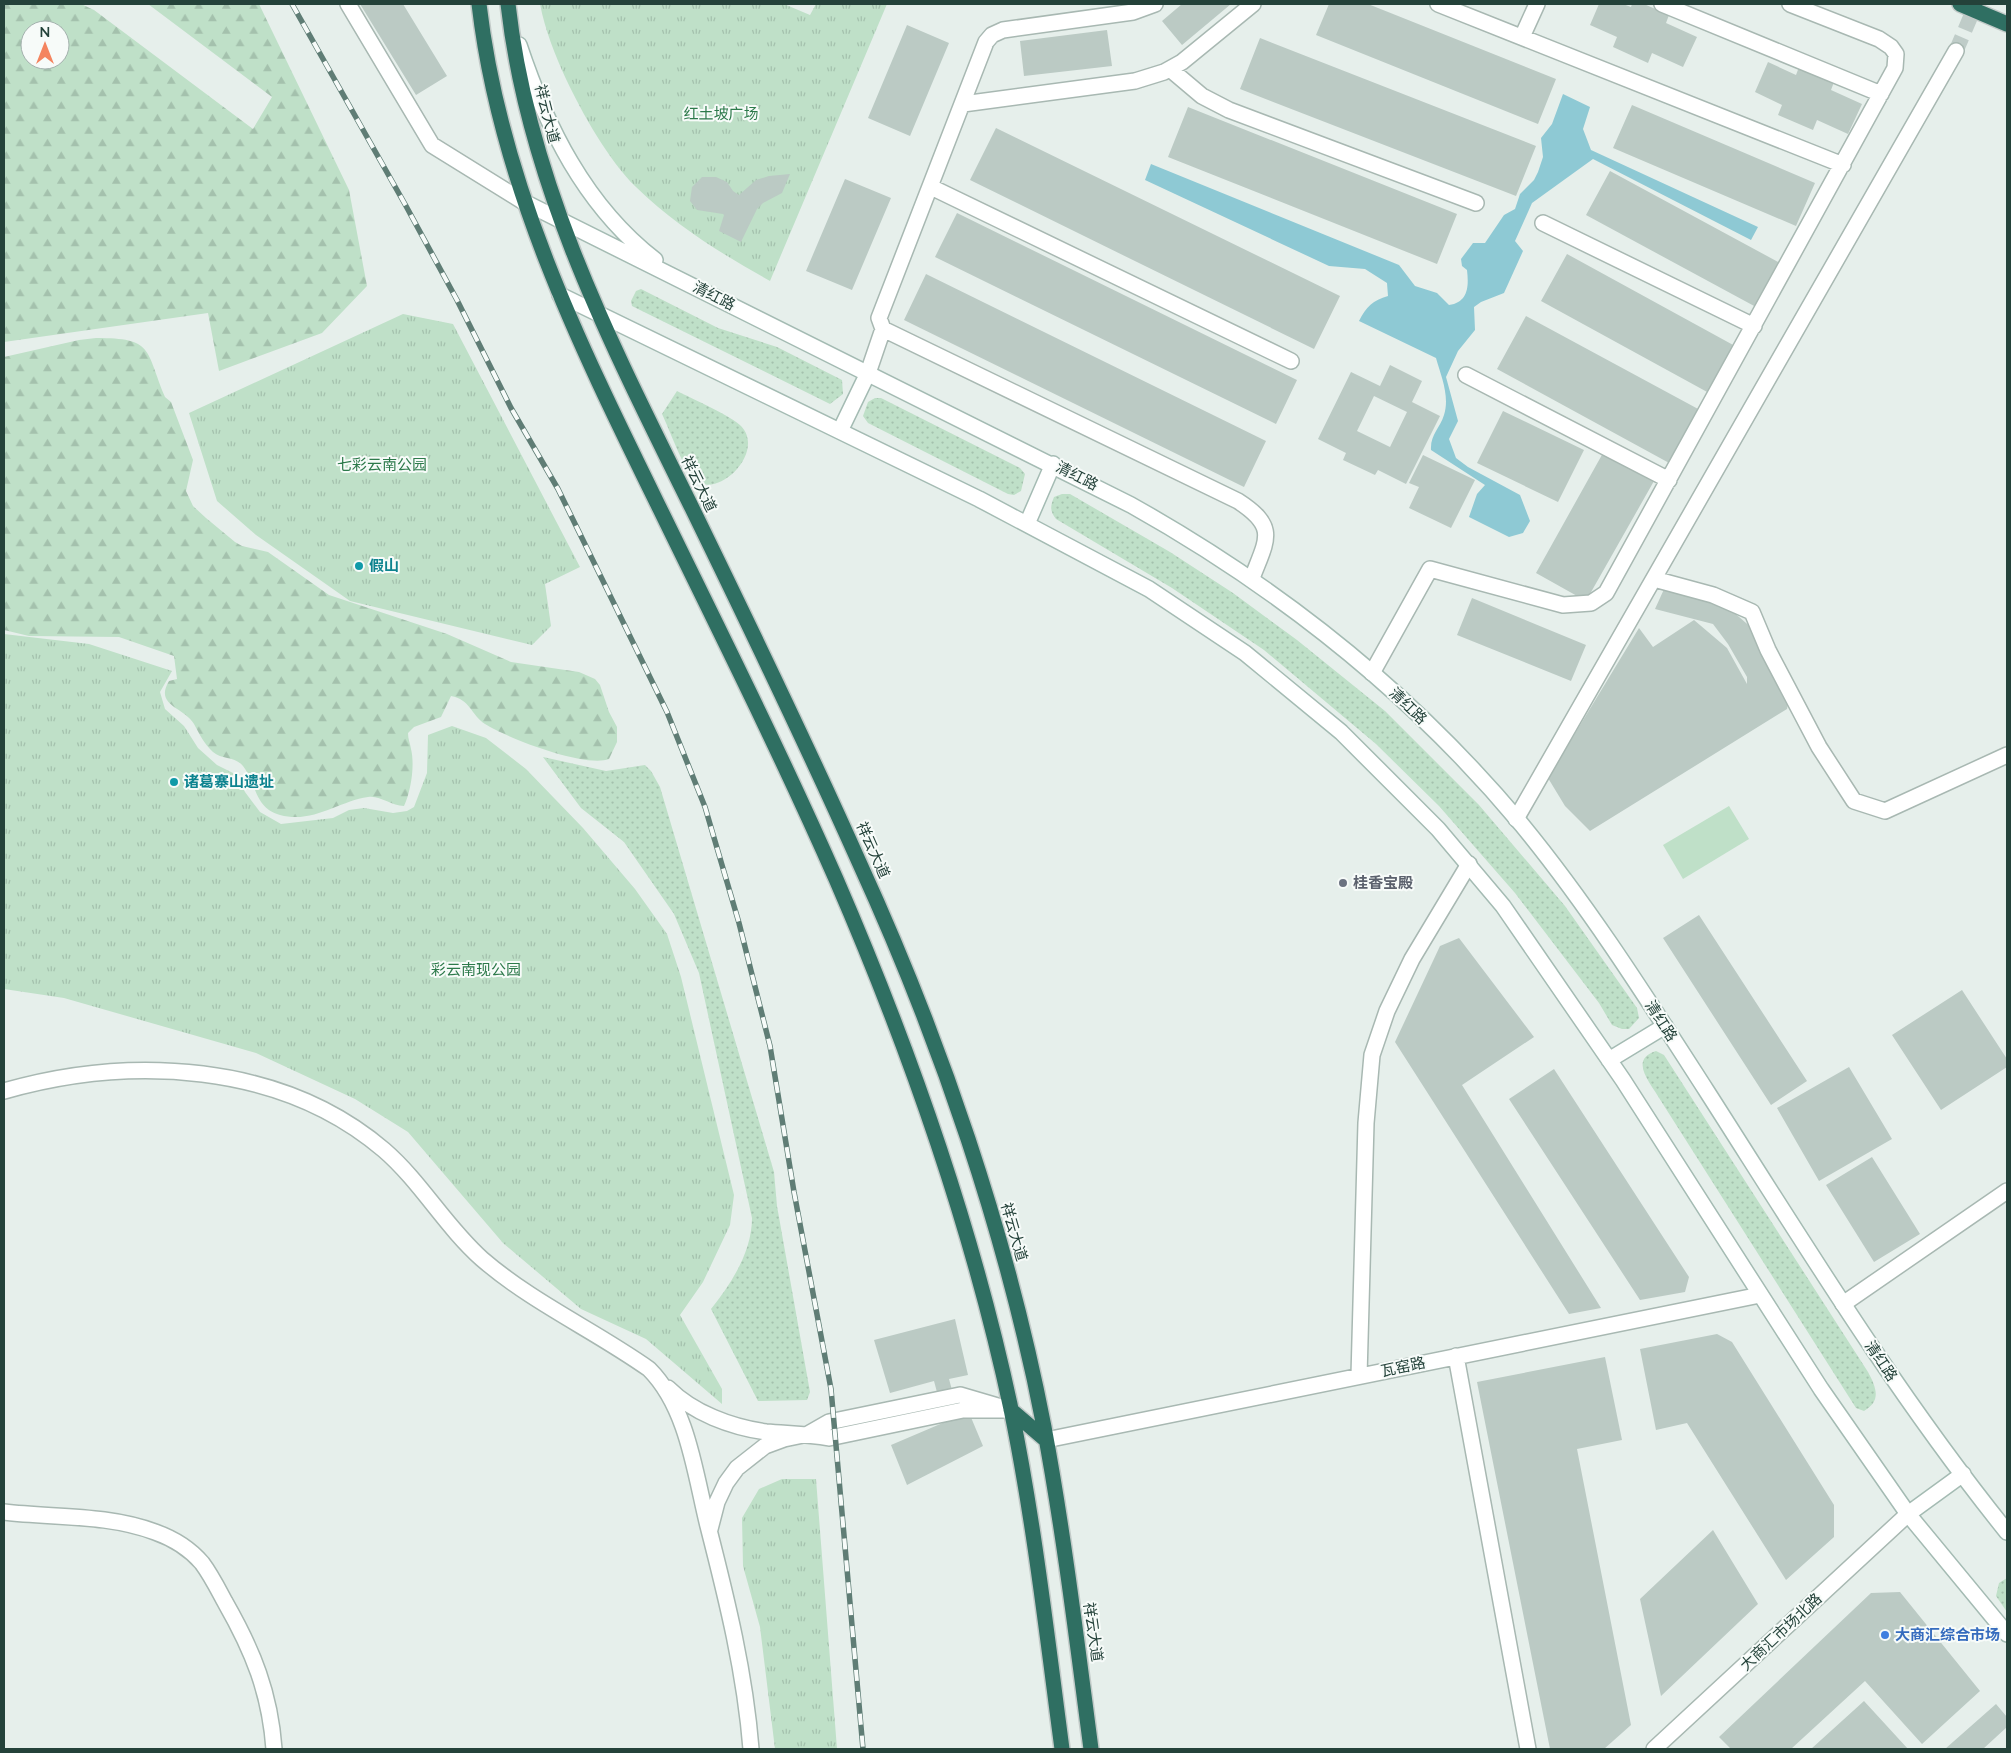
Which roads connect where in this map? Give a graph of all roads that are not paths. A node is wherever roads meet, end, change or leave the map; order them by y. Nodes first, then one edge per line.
1 (348, 4) edge
2 (479, 4) edge
3 (1155, 4) edge
4 (1253, 4) edge
5 (1438, 4) edge
6 (1536, 4) edge
7 (1662, 4) edge
8 (1790, 4) edge
9 (1960, 4) edge
10 (509, 11) edge
11 (2007, 24) edge
12 (1522, 37) junction
13 (1956, 50) tunnel mouth
14 (1170, 69) junction
15 (1881, 94) junction
16 (963, 104) junction
17 (1843, 164) junction
18 (931, 187) junction
19 (524, 202) junction
20 (1476, 203) dead end
21 (561, 220) junction
22 (1543, 223) dead end
23 (680, 280) junction
24 (560, 295) junction
25 (600, 314) junction
26 (1754, 326) junction
27 (883, 329) junction
28 (1291, 361) dead end
29 (868, 373) junction
30 (1466, 375) dead end
31 (840, 431) junction
32 (1053, 464) junction
33 (1669, 480) junction
34 (1027, 524) junction
35 (1252, 578) junction
36 (1654, 579) junction
37 (1372, 673) junction
38 (2007, 756) edge
39 (1516, 819) junction
40 (1469, 864) junction
41 (1665, 1026) junction
42 (1609, 1060) junction
43 (4, 1091) edge
44 (2007, 1190) edge
45 (1760, 1295) junction
46 (1843, 1304) junction
47 (1456, 1356) junction
48 (1359, 1376) junction
49 (659, 1380) junction
50 (1011, 1410) junction
51 (808, 1434) junction
52 (1046, 1440) junction
53 (1963, 1474) junction
54 (4, 1512) edge
55 (1908, 1514) junction
56 (2007, 1532) edge
57 (710, 1533) junction
58 (2007, 1634) edge
59 (274, 1749) edge
60 (751, 1749) edge
61 (1062, 1749) edge
62 (1091, 1749) edge
63 (1528, 1749) edge
64 (1654, 1749) edge

1 - 19 street, 清红路
2 - 19 highway
3 - 16 street
4 - 14 street
5 - 12 street
6 - 12 street
7 - 15 street
8 - 15 street
9 - 11 highway
10 - 21 highway, 祥云大道
10 - 23 street
12 - 17 street
13 - 36 street
14 - 16 street
14 - 20 street
15 - 17 street
16 - 18 street
17 - 26 street
18 - 27 street
18 - 28 street
19 - 21 street, 清红路
19 - 24 highway
21 - 23 street, 清红路
21 - 25 highway, 祥云大道
22 - 26 street
23 - 29 street, 清红路
24 - 25 street
24 - 50 highway
25 - 31 street
25 - 52 highway, 祥云大道
26 - 33 street
27 - 29 street
27 - 35 street
29 - 31 street
29 - 32 street, 清红路
30 - 33 street
31 - 34 street
32 - 34 street
32 - 35 street, 清红路
33 - 37 street
34 - 40 street
35 - 37 street, 清红路
36 - 38 street
36 - 39 street
37 - 39 street, 清红路
39 - 41 street, 清红路
40 - 42 street
40 - 48 street
41 - 42 street
41 - 46 street, 清红路
42 - 45 street
43 - 49 street
44 - 46 street
45 - 47 street, 瓦窑路
45 - 55 street
46 - 53 street, 清红路
47 - 48 street, 瓦窑路
47 - 63 street
48 - 52 street, 瓦窑路
49 - 51 street
49 - 57 street
50 - 51 street
50 - 52 highway
50 - 61 highway
51 - 57 street
52 - 62 highway, 祥云大道
53 - 55 street, 大商汇市场北路
53 - 56 street, 清红路
54 - 59 street
55 - 58 street
55 - 64 street, 大商汇市场北路
57 - 60 street

